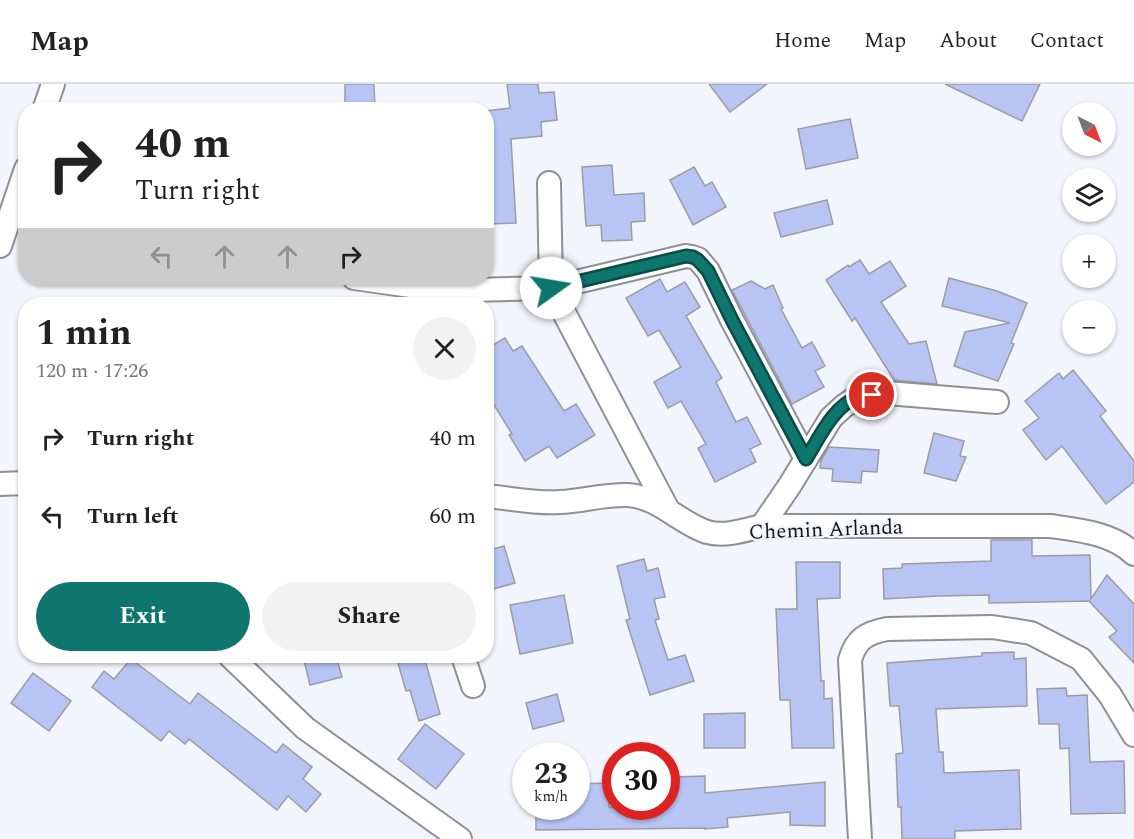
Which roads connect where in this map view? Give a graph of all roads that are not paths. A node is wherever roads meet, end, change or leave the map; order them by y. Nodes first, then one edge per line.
1 (52, 84) edge
2 (46, 102) edge
3 (549, 183) dead end
4 (18, 193) edge
5 (0, 246) edge
6 (404, 285) edge
7 (551, 288) junction
8 (997, 402) dead end
9 (806, 459) junction
10 (18, 483) edge
11 (0, 484) edge
12 (494, 497) edge
13 (668, 510) junction
14 (762, 526) junction
15 (1134, 554) edge
16 (237, 663) edge
17 (465, 663) edge
18 (473, 686) dead end
19 (1134, 735) edge
20 (460, 839) edge
21 (860, 839) edge

1 - 2 street
3 - 7 street
4 - 5 street
6 - 7 street
7 - 9 street
7 - 13 street
8 - 9 street
9 - 14 street
10 - 11 street
12 - 13 street, Chemin Arlanda
13 - 14 street, Chemin Arlanda
14 - 15 street, Chemin Arlanda
16 - 20 street
17 - 18 street
19 - 21 street

